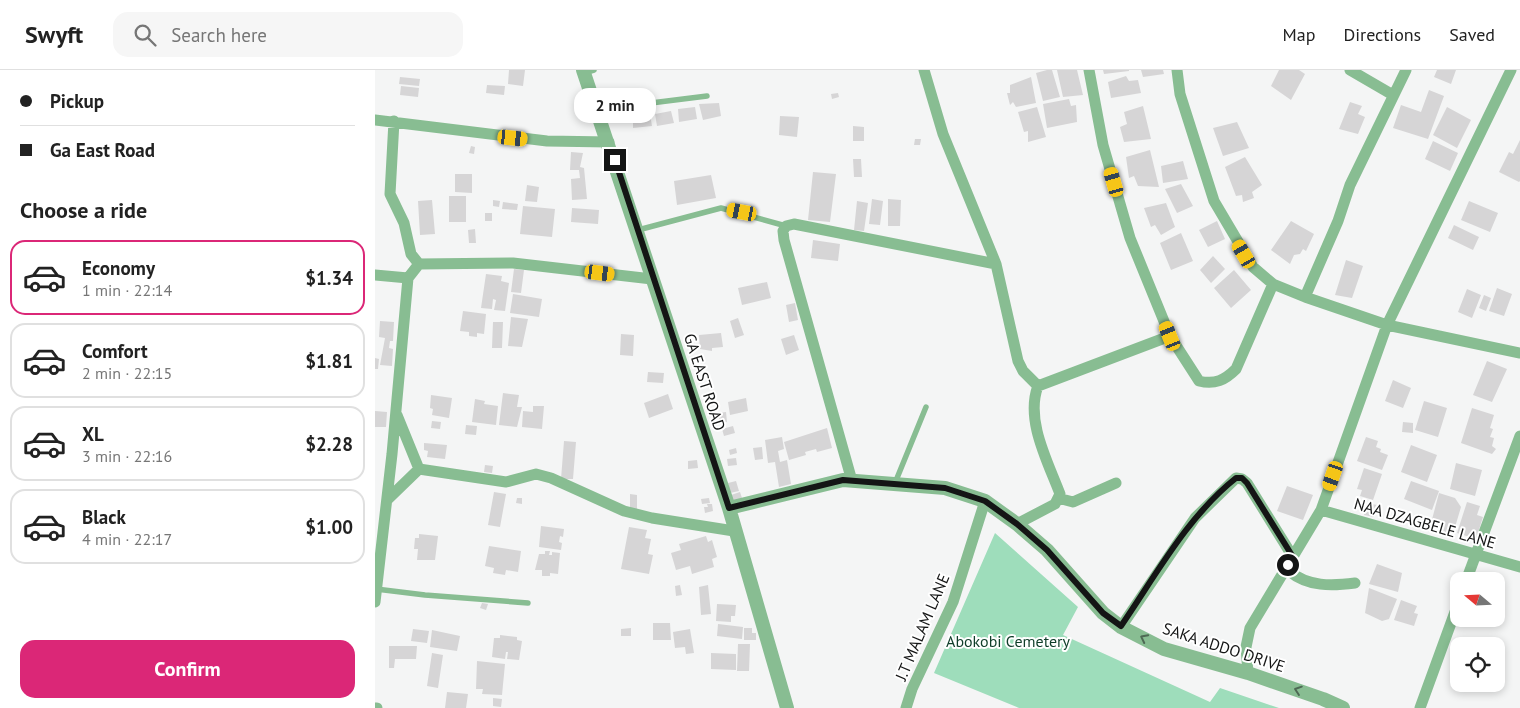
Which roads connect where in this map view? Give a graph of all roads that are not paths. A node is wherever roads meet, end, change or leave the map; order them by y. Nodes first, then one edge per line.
1 (924, 70) edge
2 (1089, 70) edge
3 (1177, 70) edge
4 (1350, 70) edge
5 (1406, 70) edge
6 (1511, 70) edge
7 (587, 71) edge
8 (1393, 95) junction
9 (707, 96) dead end
10 (598, 112) junction
11 (375, 120) edge
12 (393, 121) junction
13 (609, 142) junction
14 (787, 226) junction
15 (638, 230) junction
16 (419, 264) junction
17 (996, 264) junction
18 (375, 275) edge
19 (409, 278) junction
20 (652, 279) junction
21 (1273, 284) junction
22 (1305, 297) junction
23 (1387, 325) junction
24 (1170, 336) junction
25 (1520, 353) edge
26 (1038, 386) junction
27 (926, 407) dead end
28 (395, 411) junction
29 (1520, 436) edge
30 (419, 469) junction
31 (853, 481) junction
32 (1116, 482) dead end
33 (895, 483) junction
34 (1058, 498) junction
35 (387, 500) junction
36 (985, 501) junction
37 (729, 508) junction
38 (1321, 510) junction
39 (1017, 524) junction
40 (734, 531) junction
41 (1476, 553) junction
42 (1290, 561) junction
43 (1520, 567) edge
44 (1469, 572) edge
45 (1355, 583) dead end
46 (376, 595) edge
47 (375, 602) edge
48 (528, 603) dead end
49 (1121, 626) junction
50 (1450, 626) edge
51 (1248, 673) junction
52 (784, 704) edge
53 (906, 708) edge
54 (1343, 708) edge
55 (1420, 708) edge

1 - 17 street
2 - 24 street
3 - 21 street
4 - 8 street
5 - 8 street
6 - 23 street
7 - 10 street, GA EAST ROAD
8 - 22 street
9 - 10 lane
10 - 13 street, GA EAST ROAD
11 - 12 street
12 - 13 street
12 - 16 street
13 - 15 street, GA EAST ROAD
14 - 15 lane
14 - 17 street
14 - 31 street
15 - 20 street, GA EAST ROAD
16 - 19 street
16 - 20 street
17 - 26 street
18 - 19 street
19 - 28 street
20 - 37 street, GA EAST ROAD
21 - 22 street
21 - 24 street
22 - 23 street
23 - 25 street
23 - 38 street
24 - 26 street
26 - 34 street
27 - 33 lane
28 - 30 street
28 - 35 street
29 - 41 street
30 - 35 street
30 - 40 street
31 - 33 street, SAKA ADDO DRIVE
31 - 37 street, SAKA ADDO DRIVE
32 - 34 street
33 - 36 street, SAKA ADDO DRIVE
34 - 39 street
35 - 46 street
36 - 39 street, SAKA ADDO DRIVE
36 - 53 street, J.T MALAM LANE
37 - 40 street, GA EAST ROAD
38 - 41 street, NAA DZAGBELE LANE
38 - 42 street
39 - 49 street, SAKA ADDO DRIVE
40 - 52 street, GA EAST ROAD
41 - 43 street, NAA DZAGBELE LANE
41 - 44 street
42 - 45 street
42 - 49 street
42 - 51 street
46 - 47 street
46 - 48 lane
51 -> 49 street, SAKA ADDO DRIVE
50 - 55 street
54 -> 51 street, SAKA ADDO DRIVE

